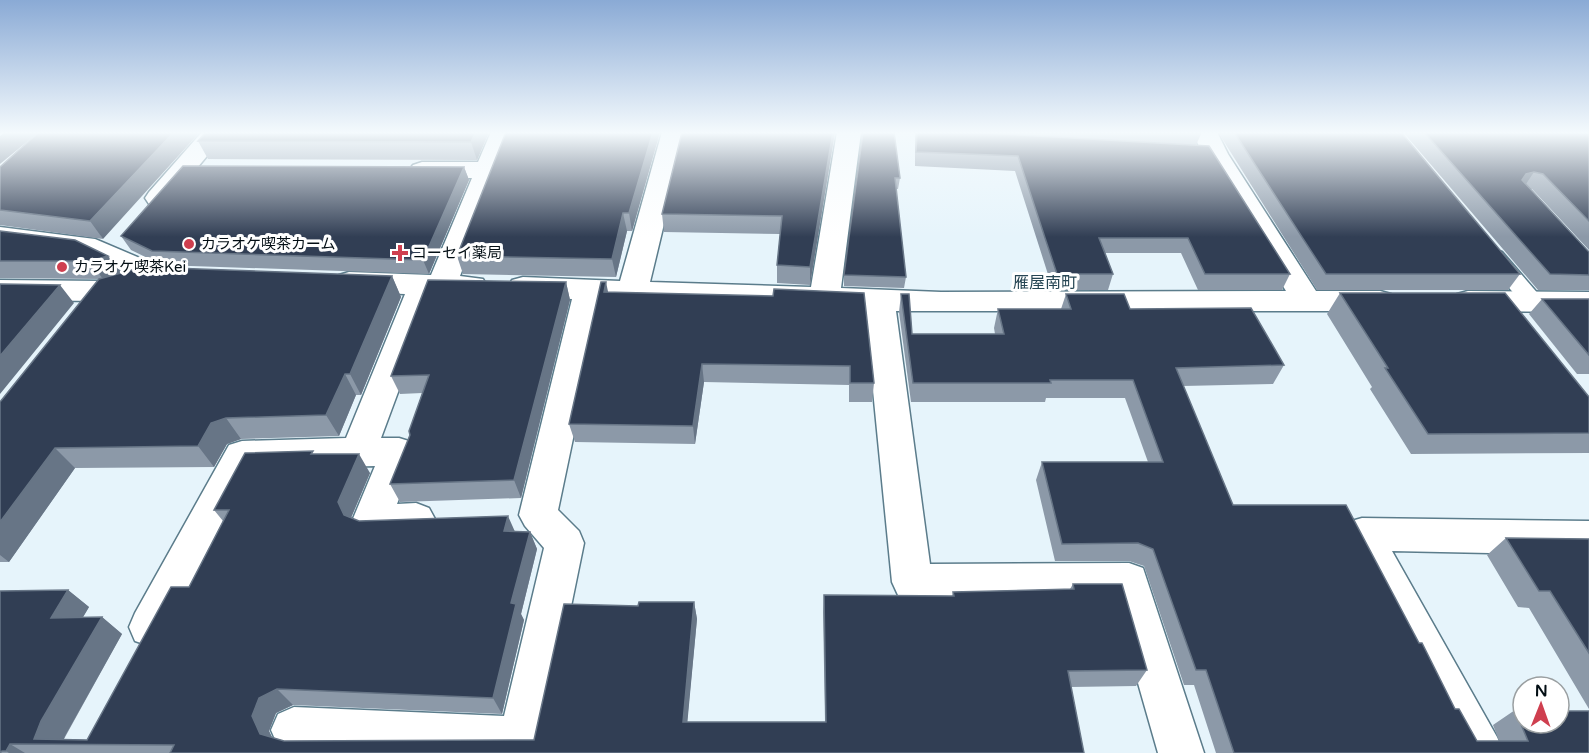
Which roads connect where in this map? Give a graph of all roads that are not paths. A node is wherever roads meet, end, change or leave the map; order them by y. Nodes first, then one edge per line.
1 (489, 167) edge
2 (665, 167) edge
3 (844, 167) edge
4 (1218, 167) edge
5 (183, 169) joint
6 (218, 169) edge
7 (394, 170) edge
8 (488, 170) junction
9 (0, 236) edge
10 (124, 237) junction
11 (1480, 239) edge
12 (157, 276) junction
13 (215, 278) edge
14 (319, 281) edge
15 (432, 285) junction
16 (590, 288) junction
17 (633, 289) junction
18 (0, 290) edge
19 (103, 291) junction
20 (825, 297) junction
21 (879, 299) junction
22 (1403, 301) edge
23 (1438, 301) edge
24 (1307, 302) junction
25 (1589, 302) edge
26 (1526, 314) junction
27 (81, 319) edge
28 (358, 452) junction
29 (454, 518) edge
30 (1589, 538) edge
31 (132, 660) edge
32 (294, 730) dead end
33 (520, 747) edge
34 (1181, 753) edge
35 (1482, 753) edge

1 - 8 street
2 - 17 street
3 - 20 street
4 - 24 street
5 - 6 street
5 - 10 street
7 - 8 street
8 - 15 street
9 - 10 street
10 - 12 street
11 - 26 lane
12 - 13 street
12 - 19 street
14 - 15 street
15 - 16 street
15 - 28 street
16 - 17 street
16 - 33 street
17 - 20 street
18 - 19 street
19 - 27 street
20 - 21 street
21 - 24 street
21 - 34 street
22 - 24 street
23 - 26 street
25 - 26 street
28 - 29 street
28 - 31 street
30 - 35 street
32 - 33 street

